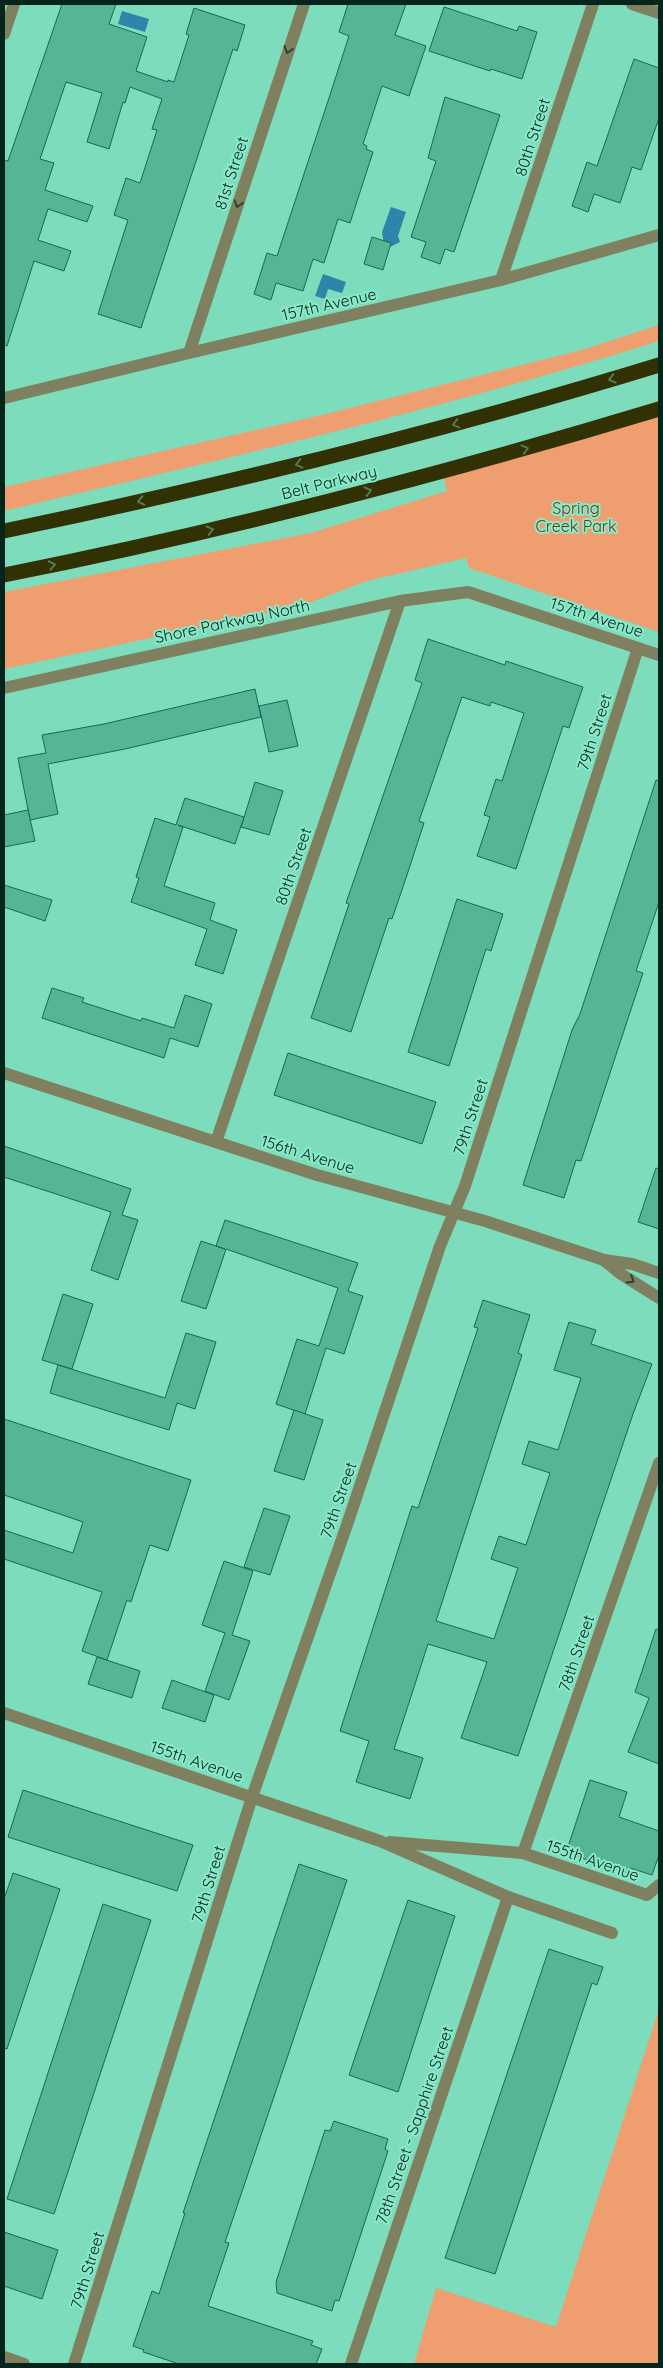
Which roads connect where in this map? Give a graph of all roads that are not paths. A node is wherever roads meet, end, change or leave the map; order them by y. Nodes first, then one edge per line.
1 (14, 4) edge
2 (304, 4) edge
3 (593, 4) edge
4 (632, 4) edge
5 (659, 13) edge
6 (4, 34) edge
7 (659, 234) edge
8 (501, 280) junction
9 (189, 353) junction
10 (659, 366) edge
11 (4, 398) edge
12 (659, 409) edge
13 (4, 531) edge
14 (4, 575) edge
15 (468, 592) joint
16 (400, 601) junction
17 (638, 648) junction
18 (659, 655) edge
19 (4, 688) edge
20 (4, 1073) edge
21 (216, 1142) junction
22 (453, 1214) junction
23 (604, 1260) junction
24 (659, 1273) edge
25 (659, 1298) edge
26 (659, 1463) edge
27 (5, 1717) edge
28 (252, 1797) junction
29 (380, 1841) junction
30 (523, 1853) junction
31 (659, 1886) edge
32 (508, 1897) junction
33 (612, 1933) dead end
34 (4, 2357) edge
35 (24, 2364) edge
36 (74, 2364) edge
37 (351, 2364) edge

1 - 6 street
2 -> 9 street, 81st Street
3 - 8 street, 80th Street
4 - 5 street
7 - 8 street, 157th Avenue
8 - 9 street, 157th Avenue
9 - 11 street, 157th Avenue
10 -> 13 highway, Belt Parkway
14 -> 12 highway, Belt Parkway
15 - 16 street, Shore Parkway North
15 - 17 street, 157th Avenue
16 - 19 street, Shore Parkway North
16 - 21 street, 80th Street
17 - 18 street, 157th Avenue
17 - 22 street, 79th Street
20 - 21 street, 156th Avenue
21 - 22 street, 156th Avenue
22 - 23 street, 156th Avenue
22 - 28 street, 79th Street
23 - 24 street, 156th Avenue
23 -> 25 street, 156th Avenue
26 - 30 street, 78th Street
27 - 28 street, 155th Avenue
28 - 29 street, 155th Avenue
28 - 36 street, 79th Street
29 - 30 street, 155th Avenue
29 - 32 street, 155th Avenue
30 - 31 street, 155th Avenue
32 - 33 street, 155th Avenue
32 - 37 street, 78th Street - Sapphire Street
34 - 35 street

